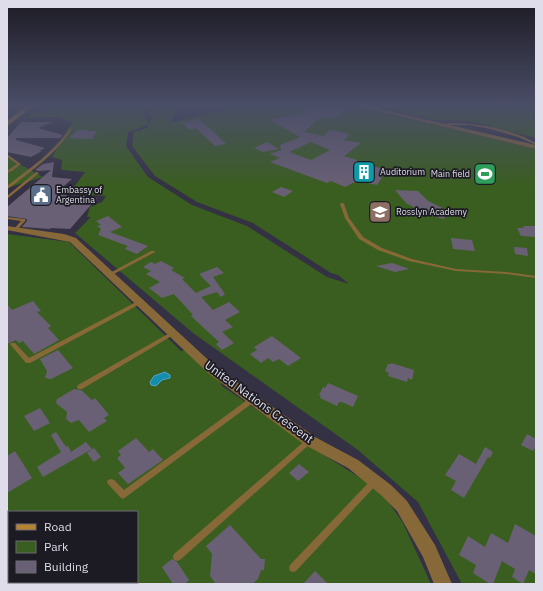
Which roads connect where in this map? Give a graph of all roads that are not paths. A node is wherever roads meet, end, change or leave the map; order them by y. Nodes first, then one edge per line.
1 (69, 133) edge
2 (473, 133) edge
3 (504, 133) edge
4 (536, 144) edge
5 (536, 147) edge
6 (7, 154) edge
7 (7, 172) edge
8 (37, 173) dead end
9 (7, 188) edge
10 (7, 198) edge
11 (342, 204) dead end
12 (7, 218) edge
13 (11, 228) edge
14 (153, 252) dead end
15 (110, 274) junction
16 (536, 277) edge
17 (140, 302) junction
18 (173, 333) junction
19 (13, 344) dead end
20 (80, 387) dead end
21 (252, 400) junction
22 (310, 441) junction
23 (374, 481) junction
24 (111, 482) dead end
25 (177, 557) dead end
26 (293, 568) dead end
27 (443, 584) edge

1 - 9 lane
2 - 5 street
3 - 4 lane
6 - 7 lane
8 - 10 lane
11 - 16 lane
12 - 13 lane
13 - 15 street, United Nations Crescent
14 - 15 lane
15 - 17 street, United Nations Crescent
17 - 18 street, United Nations Crescent
17 - 19 lane
18 - 20 lane
18 - 21 street, United Nations Crescent
21 - 22 street, United Nations Crescent
21 - 24 lane
22 - 23 street, United Nations Crescent
22 - 25 lane
23 - 26 lane
23 - 27 street, United Nations Crescent

